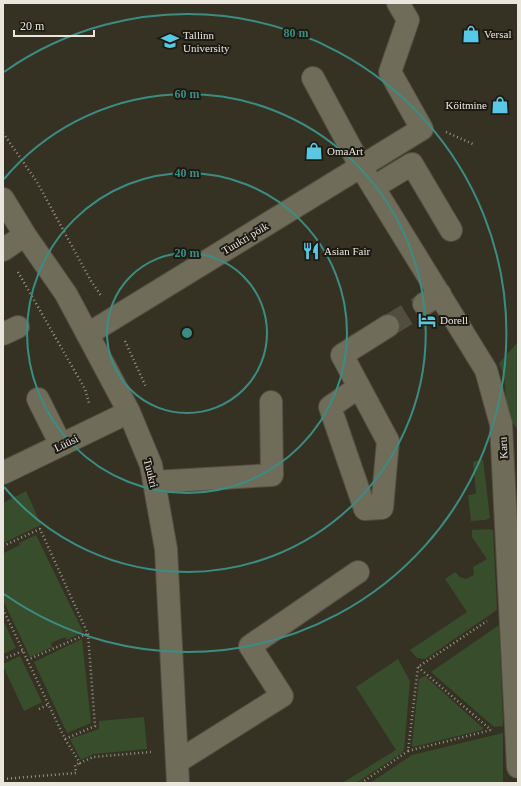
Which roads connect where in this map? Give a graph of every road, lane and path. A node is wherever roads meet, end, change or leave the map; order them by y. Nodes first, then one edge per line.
1 (398, 3) edge
2 (313, 78) dead end
3 (422, 129) junction
4 (3, 133) edge
5 (475, 145) dead end
6 (361, 167) junction
7 (374, 188) junction
8 (3, 199) edge
9 (451, 230) dead end
10 (25, 235) junction
11 (4, 250) edge
12 (43, 306) dead end
13 (39, 308) junction
14 (114, 317) junction
15 (388, 326) tunnel mouth
16 (88, 334) junction
17 (359, 387) junction
18 (38, 399) dead end
19 (271, 402) dead end
20 (91, 408) dead end
21 (129, 412) junction
22 (61, 446) junction
23 (3, 473) edge
24 (154, 482) junction
25 (3, 546) edge
26 (358, 572) dead end
27 (510, 606) junction
28 (3, 609) edge
29 (88, 634) junction
30 (23, 651) junction
31 (3, 659) edge
32 (27, 660) junction
33 (418, 667) junction
34 (516, 677) edge
35 (49, 704) junction
36 (39, 709) dead end
37 (516, 728) junction
38 (492, 730) junction
39 (66, 739) junction
40 (408, 750) junction
41 (156, 752) dead end
42 (80, 763) junction
43 (518, 767) edge
44 (178, 773) edge
45 (3, 779) edge
46 (361, 783) edge

1 - 3 street
2 - 6 street, Karu
3 - 5 path
3 - 6 street, Tuukri põik
4 - 14 path
6 - 7 street, Karu
6 - 14 street, Tuukri põik
7 - 9 street
7 - 27 street, Karu
8 - 10 street, Tuukri
10 - 11 street
10 - 16 street, Tuukri
11 - 13 path
12 - 13 path
13 - 20 path
14 - 16 street, Tuukri põik
15 - 17 street
16 - 21 street, Tuukri
17 - 17 street
18 - 22 street
19 - 24 street
21 - 22 street, Lüüsi
21 - 24 street, Tuukri
22 - 23 street, Lüüsi
24 - 44 street, Tuukri
25 - 29 path
26 - 44 street
27 - 33 path
27 - 34 street, Karu
28 - 30 path
29 - 32 path
29 - 39 path
30 - 31 path
30 - 32 path
32 - 35 path
33 - 38 path
33 - 40 path
34 - 37 street, Karu
35 - 36 path
35 - 39 path
37 - 38 path
37 - 43 street, Karu
38 - 40 path
39 - 42 path
40 - 46 path
41 - 42 path
42 - 45 path

